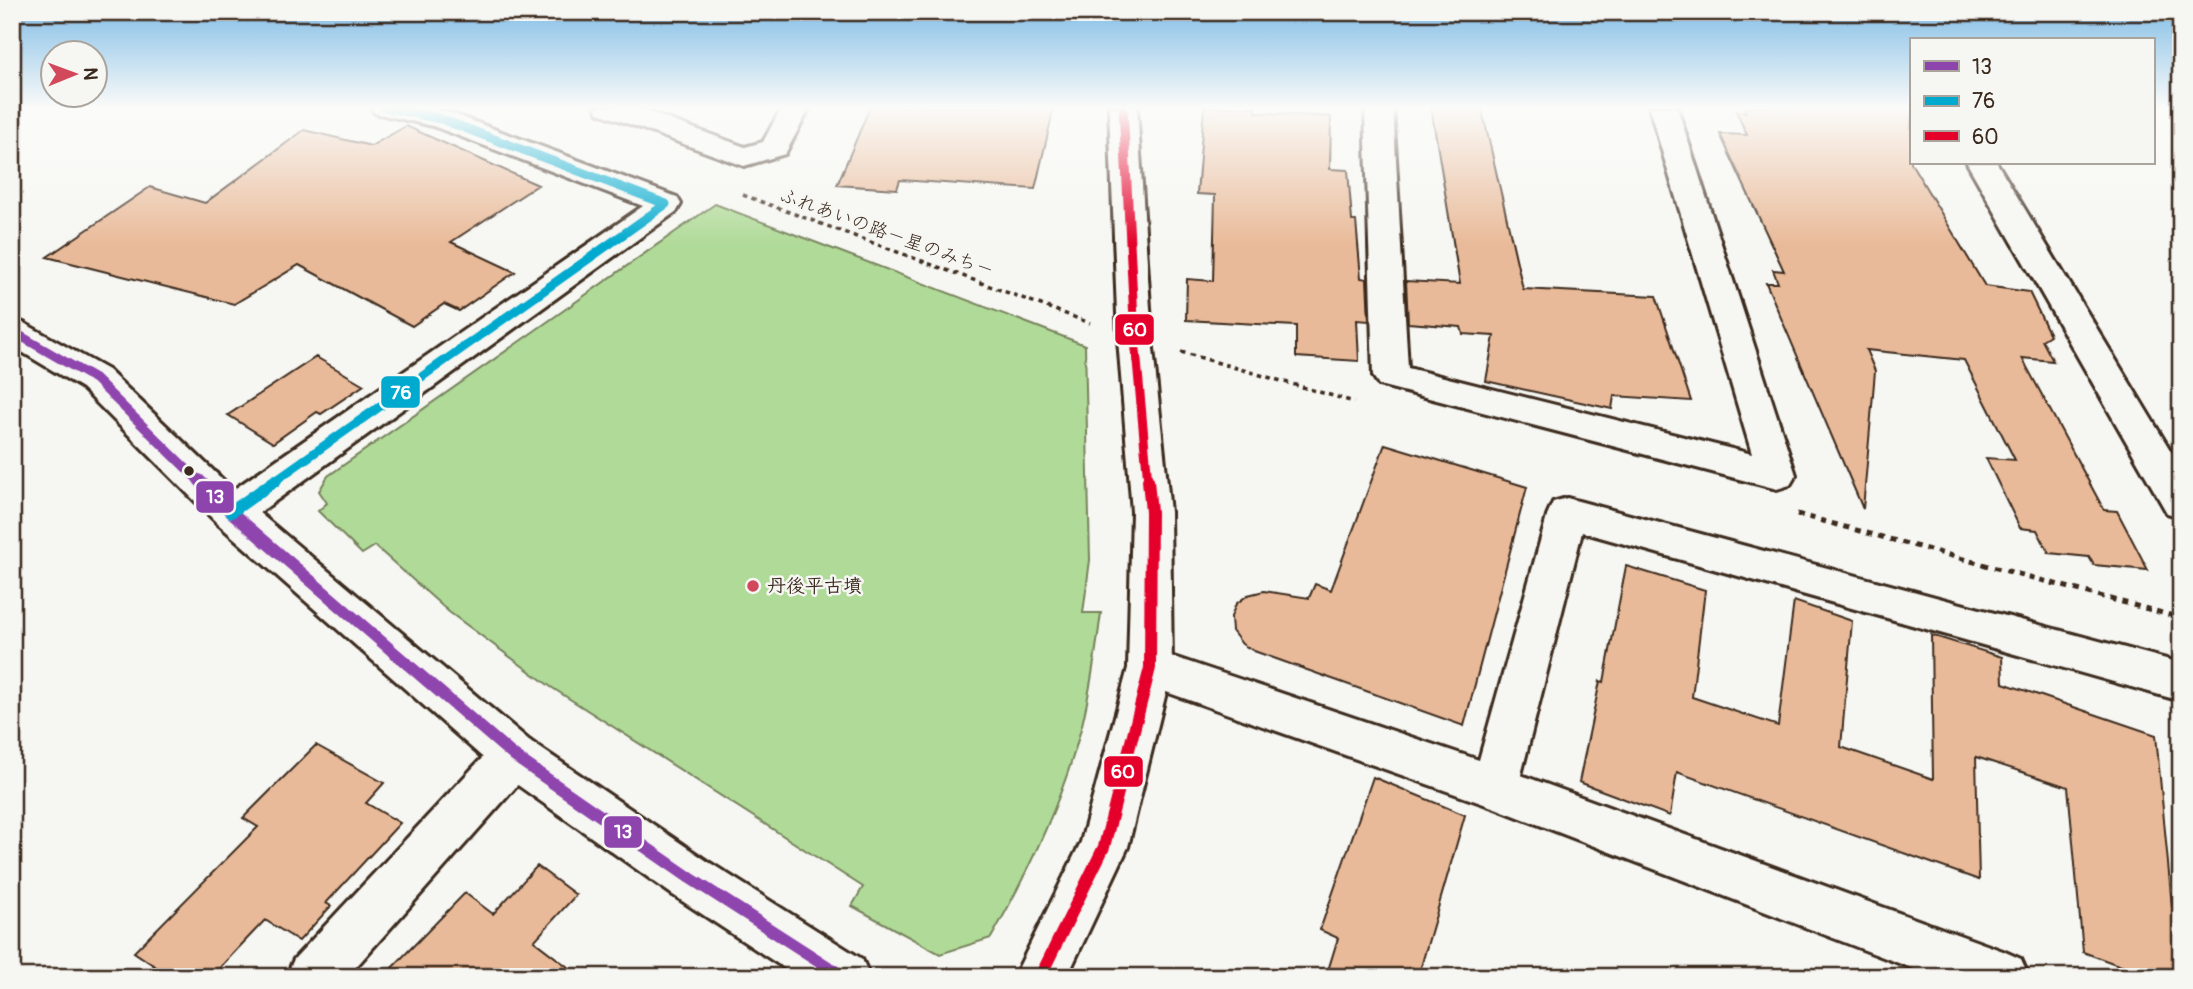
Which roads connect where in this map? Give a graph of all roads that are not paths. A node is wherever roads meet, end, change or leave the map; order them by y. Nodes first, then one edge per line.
1 (531, 153) edge
2 (734, 153) edge
3 (757, 153) edge
4 (1123, 153) edge
5 (1381, 153) edge
6 (1677, 153) edge
7 (1983, 164) edge
8 (12, 331) edge
9 (2181, 502) edge
10 (231, 512) junction
11 (1150, 668) junction
12 (2181, 682) edge
13 (514, 756) junction
14 (1495, 788) junction
15 (312, 977) edge
16 (844, 977) edge
17 (1040, 977) edge
18 (2003, 977) edge

1 - 10 street
2 - 3 street
4 - 11 street
5 - 6 street
7 - 9 street
8 - 10 street
10 - 13 street
11 - 14 street
11 - 17 street
12 - 14 street
13 - 15 street
13 - 16 street
14 - 18 street

